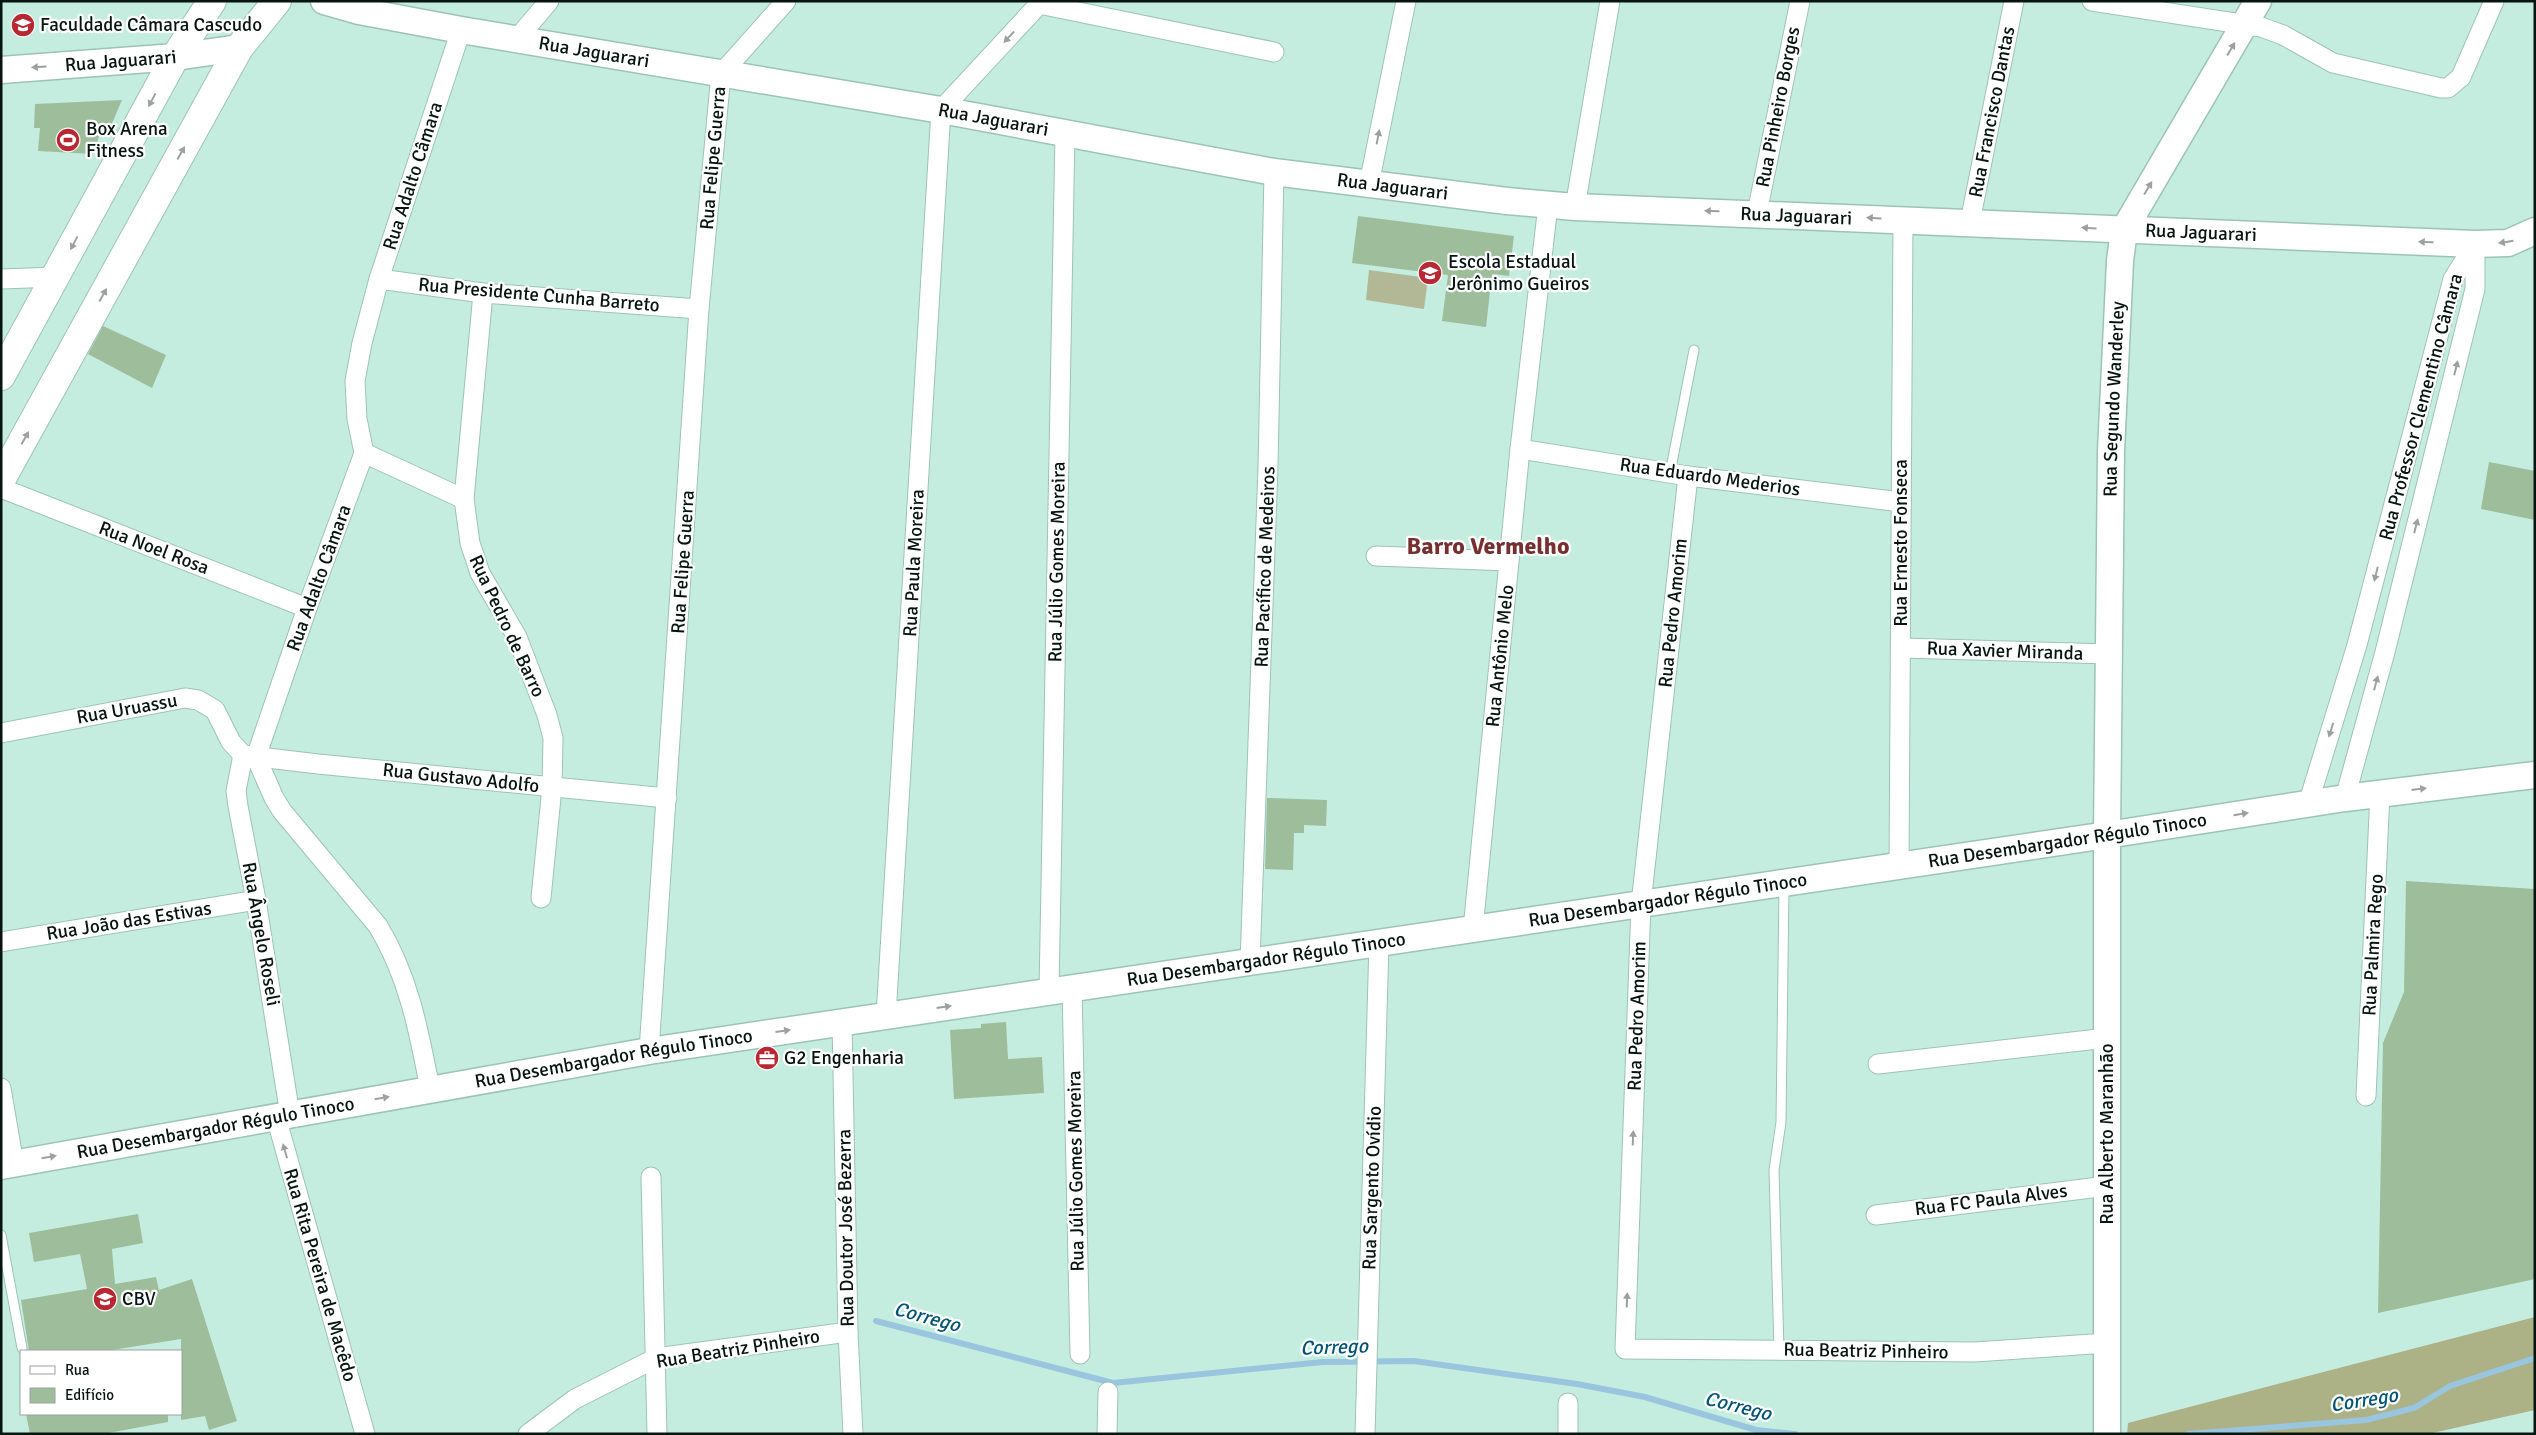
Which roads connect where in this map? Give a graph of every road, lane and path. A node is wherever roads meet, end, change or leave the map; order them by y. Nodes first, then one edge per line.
1 (212, 1) edge
2 (277, 1) edge
3 (324, 1) edge
4 (550, 1) edge
5 (786, 1) edge
6 (1406, 1) edge
7 (1610, 1) edge
8 (1800, 1) edge
9 (2014, 1) edge
10 (2092, 1) edge
11 (2258, 1) edge
12 (2494, 1) edge
13 (1041, 3) edge
14 (2246, 25) junction
15 (461, 30) junction
16 (516, 40) junction
17 (239, 48) junction
18 (1274, 52) dead end
19 (175, 57) junction
20 (1, 70) edge
21 (721, 74) junction
22 (941, 110) junction
23 (1065, 133) junction
24 (1274, 172) junction
25 (1369, 184) junction
26 (1548, 205) junction
27 (1575, 207) junction
28 (1757, 213) junction
29 (1903, 220) junction
30 (1970, 222) junction
31 (2124, 230) junction
32 (2535, 231) edge
33 (2474, 244) junction
34 (56, 277) junction
35 (1, 279) edge
36 (380, 279) junction
37 (483, 294) junction
38 (699, 309) junction
39 (1694, 350) dead end
40 (1, 376) edge
41 (2415, 420) junction
42 (2441, 427) junction
43 (1520, 448) junction
44 (364, 453) junction
45 (1679, 474) junction
46 (1, 480) edge
47 (1, 488) edge
48 (464, 498) junction
49 (1901, 502) junction
50 (1376, 556) dead end
51 (1509, 561) junction
52 (307, 608) junction
53 (2357, 645) junction
54 (1901, 648) junction
55 (2385, 652) junction
56 (2109, 654) junction
57 (1, 733) edge
58 (250, 756) junction
59 (2535, 775) edge
60 (552, 787) junction
61 (2380, 793) junction
62 (667, 798) junction
63 (2345, 798) junction
64 (2308, 804) junction
65 (2107, 835) junction
66 (1899, 866) junction
67 (1784, 883) junction
68 (541, 898) dead end
69 (256, 900) junction
70 (1642, 904) junction
71 (1473, 929) junction
72 (1, 942) edge
73 (1378, 943) junction
74 (1250, 962) junction
75 (1060, 990) junction
76 (886, 1016) junction
77 (842, 1022) junction
78 (2107, 1038) junction
79 (649, 1050) junction
80 (1878, 1064) dead end
81 (1, 1088) edge
82 (430, 1090) junction
83 (2366, 1096) dead end
84 (283, 1116) junction
85 (8, 1165) edge
86 (651, 1177) dead end
87 (2107, 1186) junction
88 (1876, 1215) dead end
89 (1, 1235) edge
90 (848, 1332) junction
91 (2107, 1343) junction
92 (22, 1348) dead end
93 (1625, 1349) joint
94 (1779, 1350) junction
95 (1080, 1354) dead end
96 (656, 1358) junction
97 (1108, 1392) dead end
98 (1568, 1403) dead end
99 (2107, 1423) edge
100 (365, 1434) edge
101 (528, 1434) edge
102 (657, 1434) edge
103 (853, 1434) edge
104 (1107, 1434) edge
105 (1366, 1434) edge
106 (1568, 1434) edge

1 - 19 main road
2 - 17 main road
3 - 15 street, Rua Jaguarari
4 - 16 street
5 - 21 street
25 -> 6 street
7 - 27 street
8 - 28 street, Rua Pinheiro Borges
9 - 30 street, Rua Francisco Dantas
10 - 14 street
11 - 14 street, Rua Segundo Wanderley
12 - 14 street
13 - 18 street
13 -> 22 street
31 -> 14 street, Rua Segundo Wanderley
15 - 16 street, Rua Jaguarari
15 - 36 street, Rua Adalto Câmara
16 - 21 street, Rua Jaguarari
17 - 19 street, Rua Jaguarari
46 -> 17 main road
19 -> 20 street, Rua Jaguarari
19 -> 34 main road
21 - 22 street, Rua Jaguarari
21 - 38 street, Rua Felipe Guerra
22 - 23 street, Rua Jaguarari
22 - 76 street, Rua Paula Moreira
23 - 24 street, Rua Jaguarari
23 - 75 street, Rua Júlio Gomes Moreira
24 - 25 street, Rua Jaguarari
24 - 74 street, Rua Pacífico de Medeiros
25 - 26 street, Rua Jaguarari
26 - 27 street, Rua Jaguarari
26 - 43 street, Rua Antônio Melo
28 -> 27 street, Rua Jaguarari
29 -> 28 street, Rua Jaguarari
29 - 30 street, Rua Jaguarari
29 - 49 street, Rua Ernesto Fonseca
31 -> 30 street, Rua Jaguarari
33 -> 31 street, Rua Jaguarari
31 - 56 street, Rua Segundo Wanderley
32 -> 33 street, Rua Jaguarari
33 - 41 street, Rua Professor Clementino Câmara
42 -> 33 street, Rua Professor Clementino Câmara
34 - 35 street
34 - 40 main road
36 - 37 street, Rua Presidente Cunha Barreto
36 - 44 street, Rua Adalto Câmara
37 - 38 street, Rua Presidente Cunha Barreto
37 - 48 street, Rua Pedro de Barro
38 - 62 street, Rua Felipe Guerra
39 - 45 lane
41 - 42 street
41 -> 53 street, Rua Professor Clementino Câmara
55 -> 42 street, Rua Professor Clementino Câmara
43 - 45 street, Rua Eduardo Mederios
43 - 51 street, Rua Antônio Melo
44 - 48 street
44 - 52 street, Rua Adalto Câmara
45 - 49 street, Rua Eduardo Mederios
45 - 70 street, Rua Pedro Amorim
47 - 52 street, Rua Noel Rosa
48 - 60 street, Rua Pedro de Barro
49 - 54 street, Rua Ernesto Fonseca
50 - 51 street
51 - 71 street, Rua Antônio Melo
52 - 58 street, Rua Adalto Câmara
53 - 55 street
53 -> 64 street, Rua Professor Clementino Câmara
54 - 56 street, Rua Xavier Miranda
54 - 66 street, Rua Ernesto Fonseca
63 -> 55 street, Rua Professor Clementino Câmara
56 - 65 street, Rua Segundo Wanderley
57 - 58 street, Rua Uruassu
58 - 60 street, Rua Gustavo Adolfo
58 - 69 street, Rua Ângelo Roseli
58 - 82 street
61 -> 59 street, Rua Desembargador Régulo Tinoco
60 - 62 street, Rua Gustavo Adolfo
60 - 68 street, Rua Pedro de Barro
61 - 63 street, Rua Desembargador Régulo Tinoco
61 - 83 street, Rua Palmira Rego
62 - 79 street, Rua Felipe Guerra
63 - 64 street, Rua Desembargador Régulo Tinoco
65 -> 64 street, Rua Desembargador Régulo Tinoco
65 - 66 street, Rua Desembargador Régulo Tinoco
65 - 78 street, Rua Alberto Maranhão
66 - 67 street, Rua Desembargador Régulo Tinoco
67 - 70 street, Rua Desembargador Régulo Tinoco
67 - 94 lane
69 - 72 street, Rua João das Estivas
69 - 84 street, Rua Ângelo Roseli
70 - 71 street, Rua Desembargador Régulo Tinoco
93 -> 70 street, Rua Pedro Amorim
71 - 73 street, Rua Desembargador Régulo Tinoco
73 - 74 street, Rua Desembargador Régulo Tinoco
73 - 105 street, Rua Sargento Ovídio
74 - 75 street, Rua Desembargador Régulo Tinoco
76 -> 75 street, Rua Desembargador Régulo Tinoco
75 - 95 street, Rua Júlio Gomes Moreira
76 - 77 street, Rua Desembargador Régulo Tinoco
79 -> 77 street, Rua Desembargador Régulo Tinoco
77 - 90 street, Rua Doutor José Bezerra
78 - 80 street
78 - 87 street, Rua Alberto Maranhão
79 - 82 street, Rua Desembargador Régulo Tinoco
81 - 85 street
84 -> 82 street, Rua Desembargador Régulo Tinoco
85 -> 84 street, Rua Desembargador Régulo Tinoco
100 -> 84 street, Rua Rita Pereira de Macêdo
86 - 96 street
87 - 88 street, Rua FC Paula Alves
87 - 91 street, Rua Alberto Maranhão
89 - 92 lane
90 - 96 street, Rua Beatriz Pinheiro
90 - 103 street, Rua Doutor José Bezerra
91 - 94 street, Rua Beatriz Pinheiro
91 - 99 street, Rua Alberto Maranhão
93 - 94 street, Rua Beatriz Pinheiro
96 - 101 street, Rua Beatriz Pinheiro
96 - 102 street
97 - 104 street
98 - 106 street

